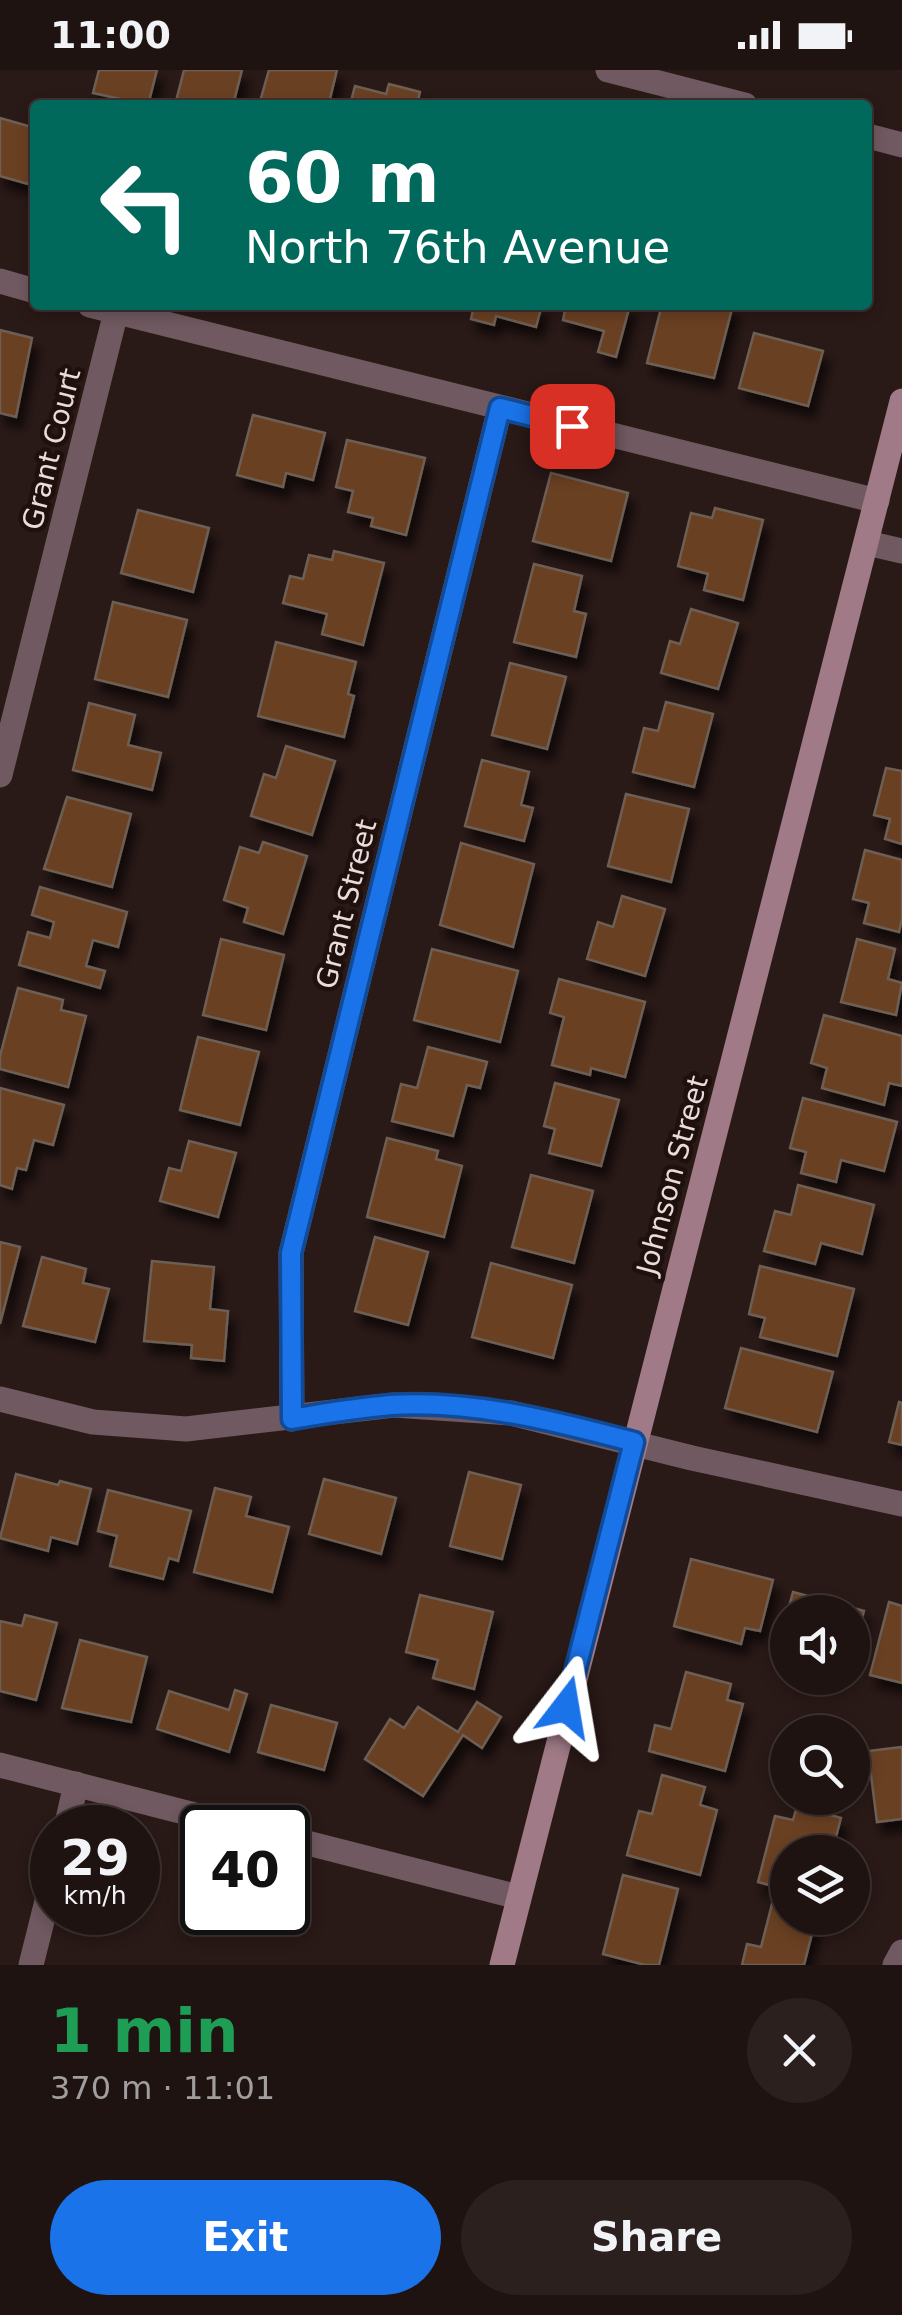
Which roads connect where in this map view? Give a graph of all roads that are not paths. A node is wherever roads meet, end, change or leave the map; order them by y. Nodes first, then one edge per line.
1 (608, 70) edge
2 (725, 100) edge
3 (872, 137) edge
4 (902, 145) edge
5 (0, 281) edge
6 (30, 289) edge
7 (109, 310) edge
8 (116, 312) junction
9 (902, 401) edge
10 (500, 408) junction
11 (878, 501) junction
12 (867, 543) junction
13 (902, 551) edge
14 (0, 775) edge
15 (0, 1399) edge
16 (292, 1419) junction
17 (634, 1442) junction
18 (902, 1504) edge
19 (0, 1764) edge
20 (76, 1784) junction
21 (71, 1805) edge
22 (180, 1811) edge
23 (310, 1844) edge
24 (518, 1897) junction
25 (38, 1935) edge
26 (902, 1952) edge
27 (31, 1965) edge
28 (502, 1965) edge
29 (895, 1965) edge

1 - 2 street
3 - 4 street
5 - 6 street
7 - 8 street
8 - 10 street
8 - 14 street, Grant Court
9 - 11 street, Johnson Street
10 - 11 street
10 - 16 street, Grant Street
11 - 12 street, Johnson Street
12 - 13 street
12 - 17 street, Johnson Street
15 - 16 street
16 - 17 street
17 - 18 street
17 - 24 street, Johnson Street
19 - 20 street
20 - 21 street
20 - 22 street
23 - 24 street
24 - 28 street, Johnson Street
25 - 27 street
26 - 29 street

